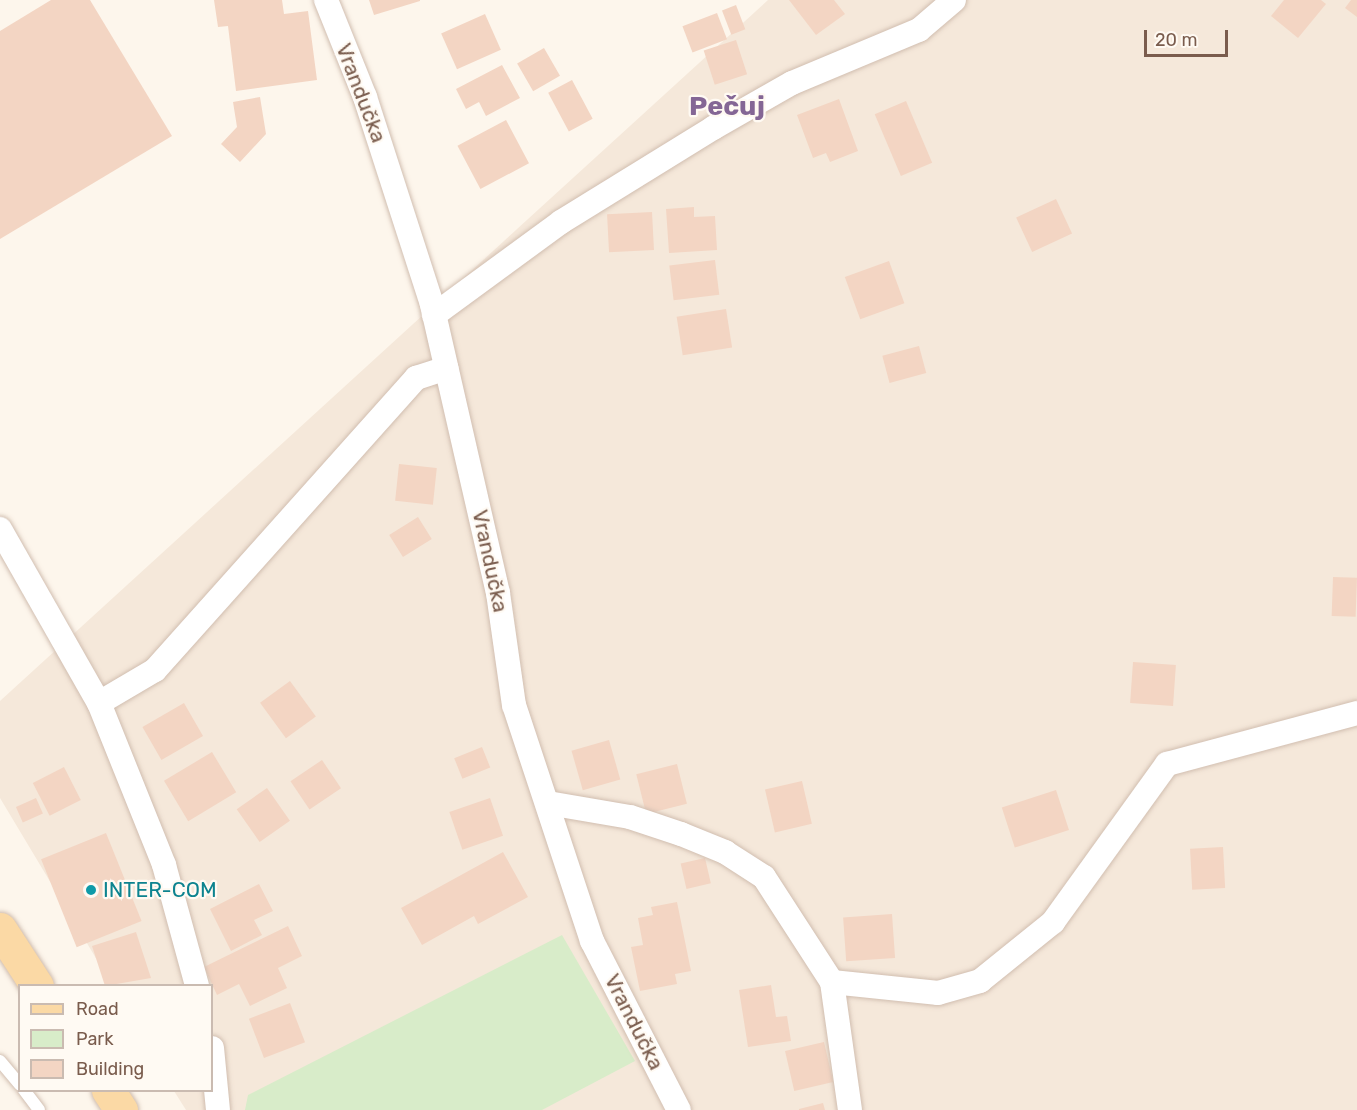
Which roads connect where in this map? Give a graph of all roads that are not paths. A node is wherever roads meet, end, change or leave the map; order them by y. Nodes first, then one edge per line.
1 (326, 0) edge
2 (954, 0) edge
3 (434, 315) junction
4 (446, 368) junction
5 (0, 529) edge
6 (99, 703) junction
7 (1357, 713) edge
8 (548, 803) junction
9 (0, 929) edge
10 (832, 982) junction
11 (36, 984) edge
12 (196, 984) edge
13 (213, 1058) edge
14 (0, 1061) edge
15 (18, 1083) edge
16 (26, 1092) edge
17 (109, 1092) edge
18 (39, 1110) edge
19 (121, 1110) edge
20 (218, 1110) edge
21 (679, 1110) edge
22 (850, 1110) edge

1 - 3 street, Vrandučka
2 - 3 street
3 - 4 street, Vrandučka
4 - 6 street
4 - 8 street, Vrandučka
5 - 6 street
6 - 12 street
7 - 10 street
8 - 10 street
8 - 21 street, Vrandučka
9 - 11 main road
10 - 22 street
13 - 20 street
14 - 15 lane
16 - 18 lane
17 - 19 main road

